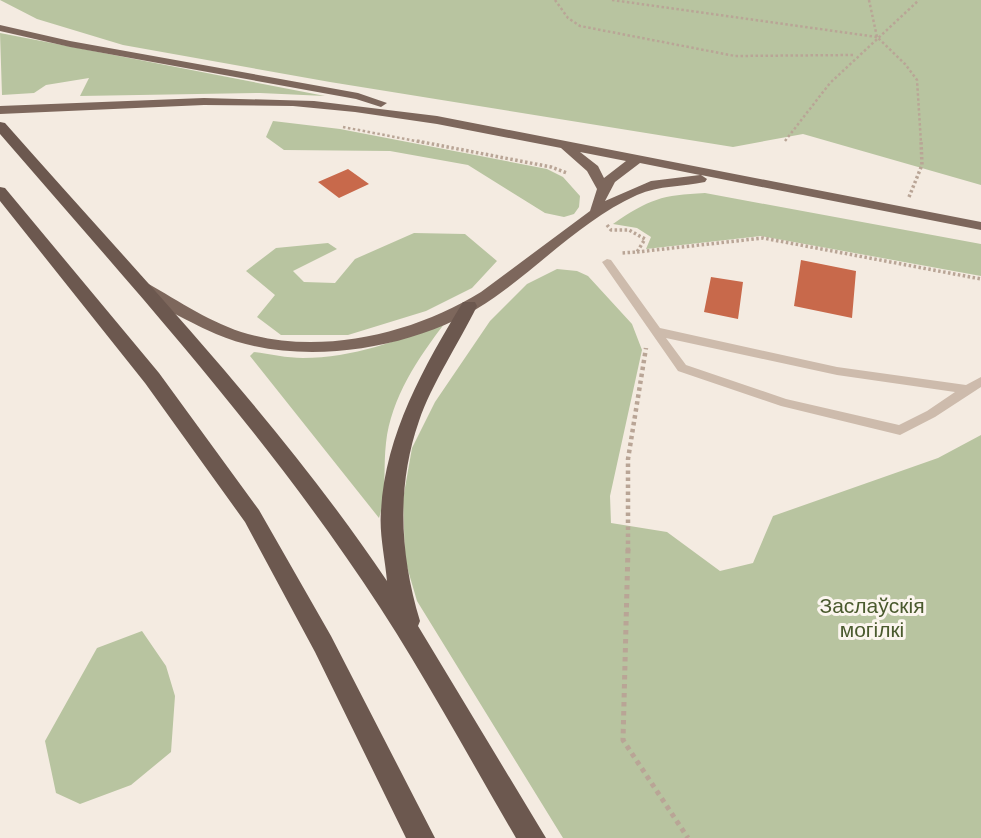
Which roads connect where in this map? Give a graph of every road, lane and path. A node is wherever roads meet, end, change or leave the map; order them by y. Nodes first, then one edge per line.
1 (555, 0) edge
2 (612, 0) edge
3 (869, 0) edge
4 (919, 0) edge
5 (0, 28) edge
6 (877, 37) junction
7 (855, 55) junction
8 (0, 110) edge
9 (437, 120) junction
10 (335, 125) dead end
11 (0, 126) edge
12 (785, 141) dead end
13 (563, 144) junction
14 (639, 159) junction
15 (570, 174) dead end
16 (746, 181) junction
17 (652, 183) junction
18 (603, 187) junction
19 (0, 191) edge
20 (904, 209) junction
21 (596, 210) junction
22 (981, 223) edge
23 (637, 252) junction
24 (607, 262) joint
25 (981, 279) edge
26 (142, 286) junction
27 (469, 306) junction
28 (652, 333) junction
29 (981, 381) edge
30 (969, 390) junction
31 (413, 639) junction
32 (421, 838) edge
33 (532, 838) edge
34 (688, 838) edge

1 - 7 path
2 - 6 path
3 - 6 path
4 - 6 path
5 - 9 main road
6 - 7 path
6 - 20 path
7 - 12 path
8 - 9 main road
9 - 13 main road
10 - 15 path
11 - 26 highway
13 - 14 main road
13 - 18 main road
14 - 16 main road
14 - 17 main road
14 - 18 main road
16 - 17 main road
16 - 20 main road
17 - 21 main road
18 - 21 main road
19 - 32 highway
20 - 22 main road
21 - 23 path
21 - 27 main road
23 - 24 path
23 - 25 path
24 - 28 lane
26 - 27 main road
26 - 31 highway
27 - 31 highway
28 - 30 lane
28 - 30 lane
28 - 34 path
29 - 30 lane
31 - 33 highway

